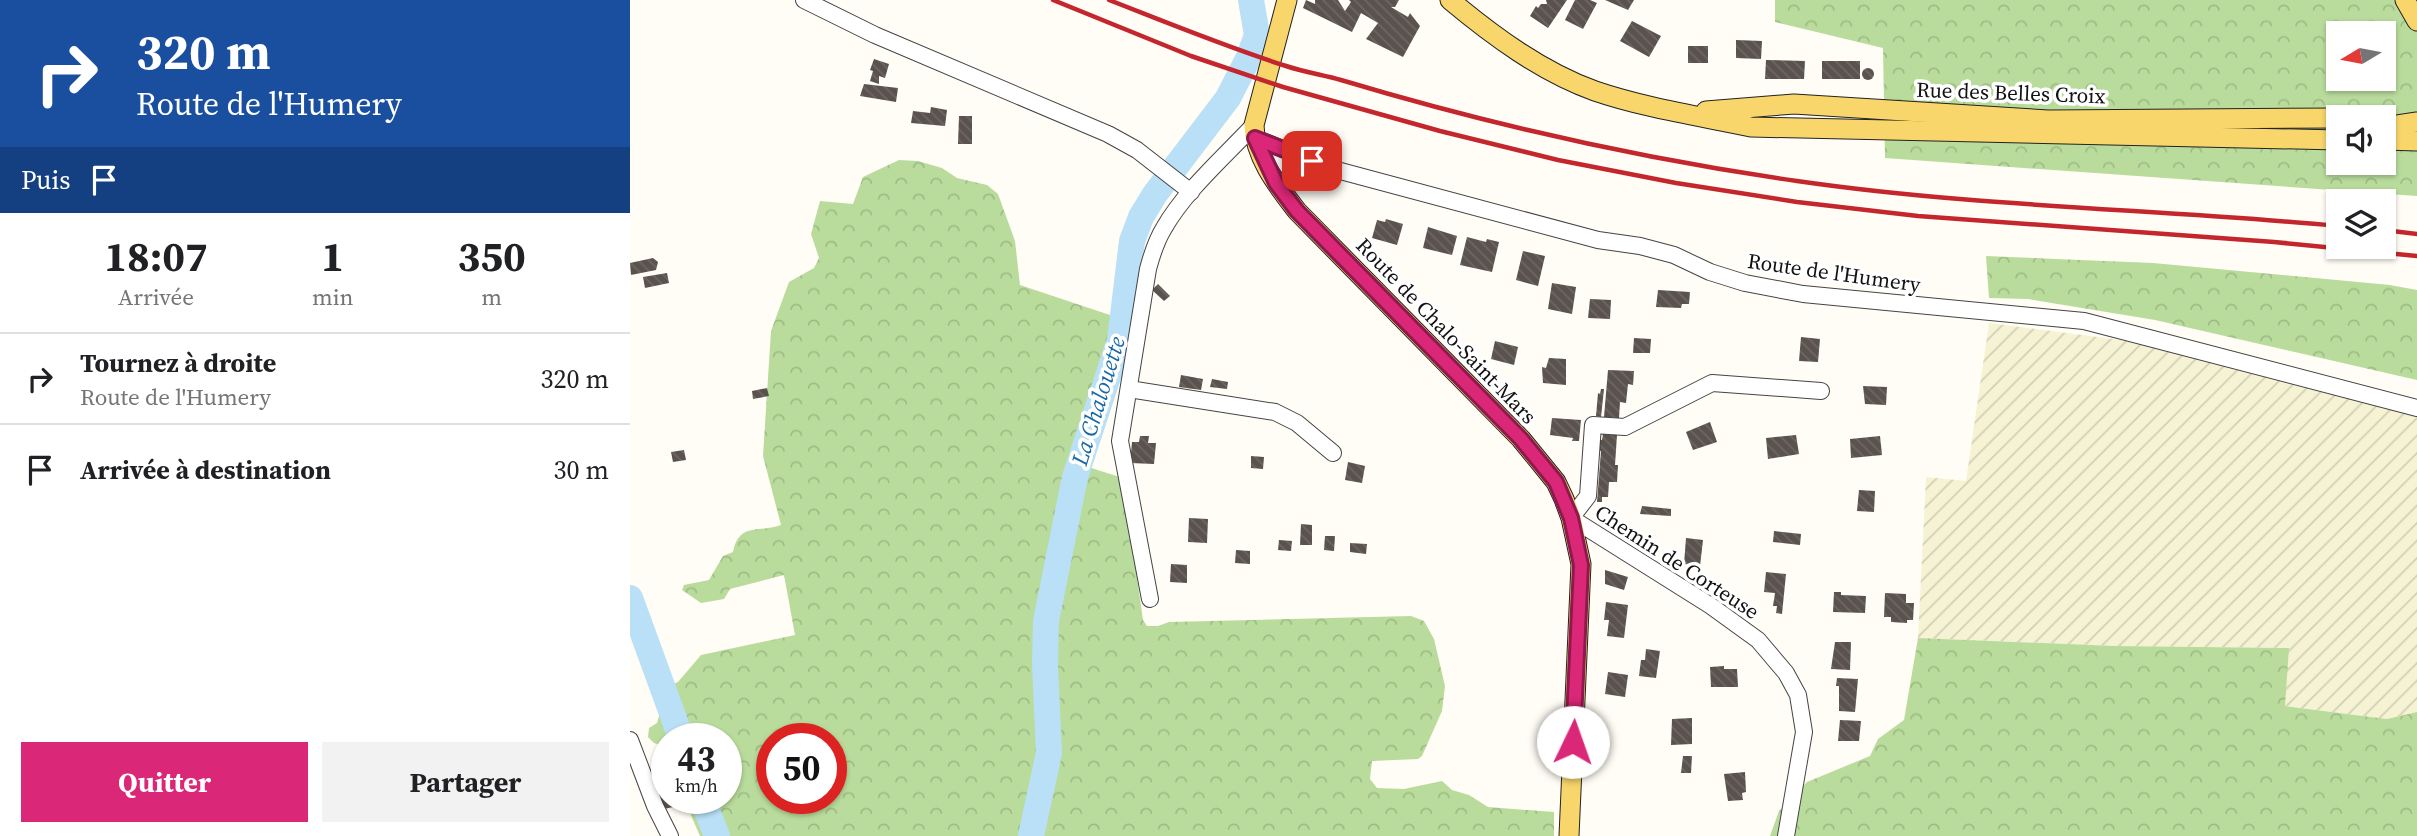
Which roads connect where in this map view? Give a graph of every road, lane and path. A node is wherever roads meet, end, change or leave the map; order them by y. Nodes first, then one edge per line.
1 (804, 0) edge
2 (1287, 0) edge
3 (1450, 0) edge
4 (2404, 0) edge
5 (2417, 21) edge
6 (1749, 107) junction
7 (1684, 113) junction
8 (2326, 118) edge
9 (2396, 119) edge
10 (2417, 120) edge
11 (2396, 124) edge
12 (1751, 127) junction
13 (1254, 132) junction
14 (2326, 138) edge
15 (2396, 140) edge
16 (2417, 141) edge
17 (1191, 192) junction
18 (1129, 389) junction
19 (1821, 391) dead end
20 (2417, 408) edge
21 (1333, 453) dead end
22 (1571, 518) junction
23 (1150, 599) dead end
24 (630, 740) edge
25 (670, 836) edge
26 (1569, 836) edge
27 (1786, 836) edge

1 - 17 street
2 - 13 main road
3 - 7 main road, Rue des Belles Croix
4 - 5 main road
6 - 7 main road, Rue des Belles Croix
6 - 8 main road, Rue des Belles Croix
6 - 12 main road
7 - 12 main road, Rue des Belles Croix
9 - 10 main road
10 - 11 main road
12 - 14 main road, Rue des Belles Croix
13 - 17 street
13 - 20 street, Route de l'Humery
13 - 22 main road, Route de Chalo-Saint-Mars
15 - 16 main road
17 - 18 street
18 - 21 street
18 - 23 street
19 - 22 street
22 - 26 main road, Route de Chalo-Saint-Mars
22 - 27 street, Chemin de Corteuse
24 - 25 street

